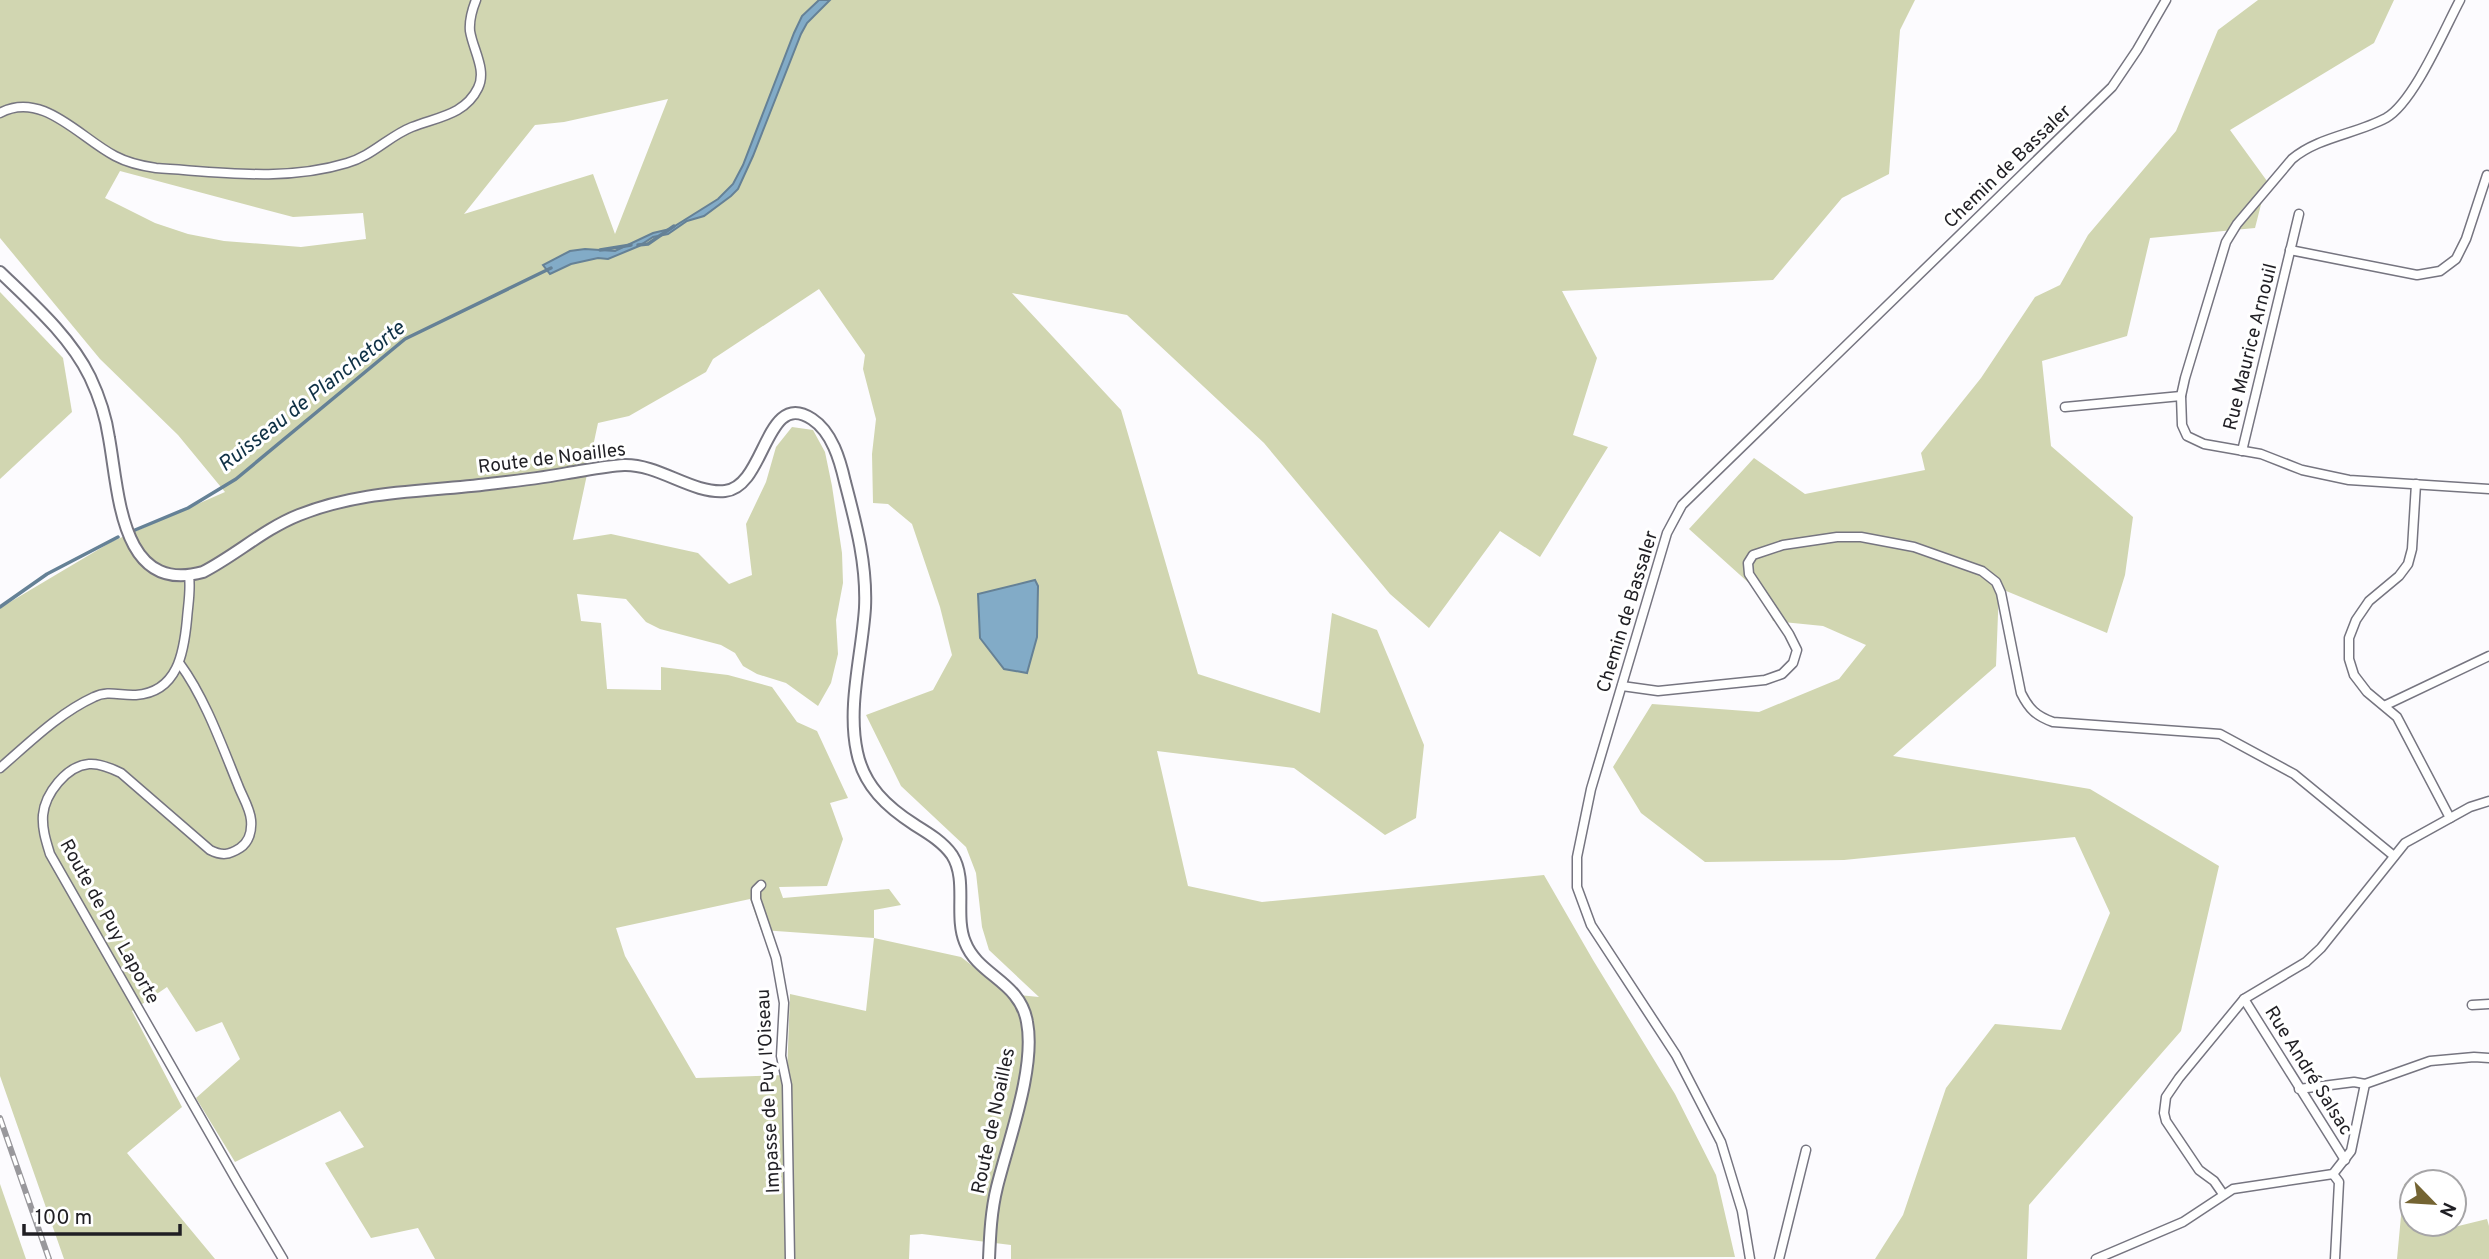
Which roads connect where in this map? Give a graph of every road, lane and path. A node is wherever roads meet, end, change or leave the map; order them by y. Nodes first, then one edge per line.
1 (476, 0) edge
2 (2166, 0) edge
3 (2460, 0) edge
4 (0, 113) edge
5 (2487, 175) dead end
6 (2299, 214) dead end
7 (2290, 250) junction
8 (0, 272) edge
9 (2181, 397) junction
10 (2065, 407) dead end
11 (2242, 451) junction
12 (2416, 484) junction
13 (2489, 489) edge
14 (189, 576) junction
15 (2489, 656) edge
16 (180, 664) junction
17 (1622, 686) junction
18 (2386, 705) junction
19 (0, 768) edge
20 (2489, 800) edge
21 (2450, 818) junction
22 (2394, 856) junction
23 (761, 886) dead end
24 (2244, 999) junction
25 (2489, 1004) edge
26 (2472, 1005) dead end
27 (2489, 1058) edge
28 (2365, 1084) junction
29 (2299, 1089) junction
30 (1806, 1150) dead end
31 (2345, 1160) junction
32 (2333, 1174) junction
33 (2223, 1194) junction
34 (283, 1259) edge
35 (790, 1259) edge
36 (989, 1259) edge
37 (1751, 1259) edge
38 (1779, 1259) edge
39 (2095, 1259) edge
40 (2335, 1259) edge

1 - 4 street
2 - 17 street, Chemin de Bassaler
3 - 9 street
5 - 7 street, Rue Maurice Arnouil
6 - 7 street, Rue Maurice Arnouil
7 - 11 street, Rue Maurice Arnouil
8 - 14 main road
9 - 10 street
9 - 11 street
11 - 12 street
12 - 13 street
12 - 18 street
14 - 16 street
14 - 36 main road, Route de Noailles
15 - 18 street
16 - 19 street
16 - 34 street, Route de Puy Laporte
17 - 22 street
17 - 37 street, Chemin de Bassaler
18 - 21 street
20 - 21 street
21 - 22 street
22 - 24 street
23 - 35 street, Impasse de Puy l'Oiseau
24 - 29 street, Rue André Salsac
24 - 33 street
25 - 26 street
27 - 28 street
28 - 29 street
28 - 31 street
29 - 31 street, Rue André Salsac
30 - 38 street
31 - 32 street
32 - 33 street
32 - 40 street
33 - 39 street

